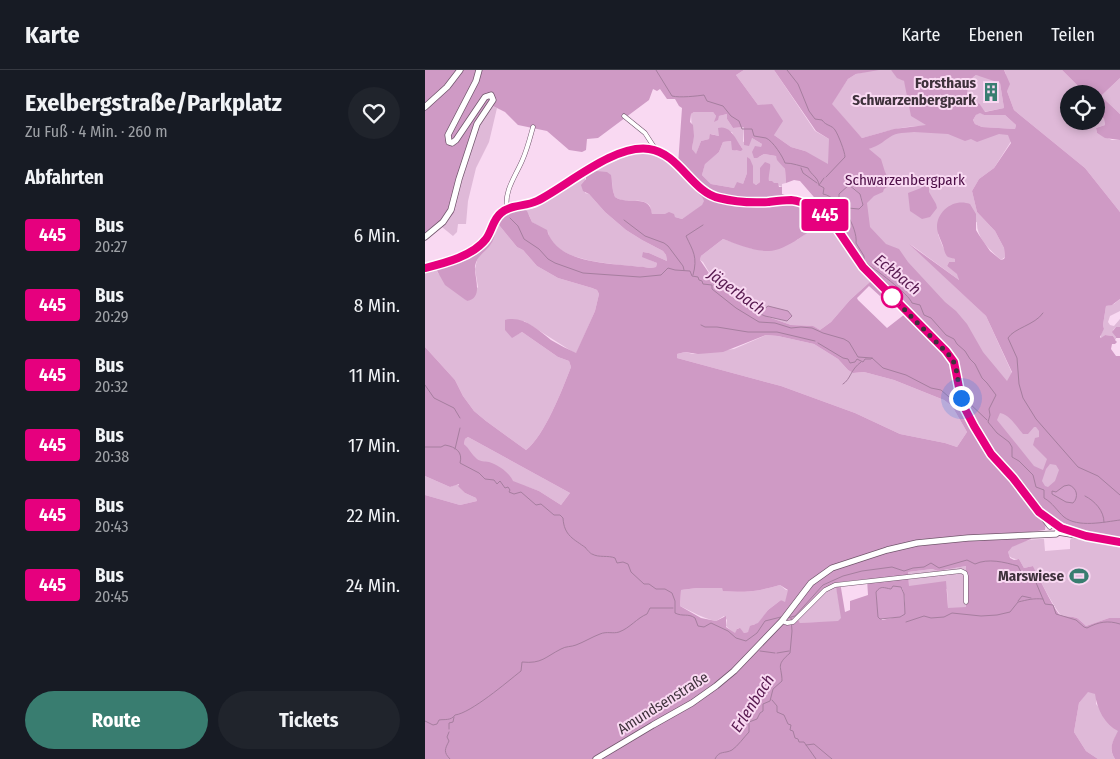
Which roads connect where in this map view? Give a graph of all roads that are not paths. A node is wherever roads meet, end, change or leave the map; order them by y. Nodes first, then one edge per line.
1 (460, 70) edge
2 (479, 70) edge
3 (425, 107) edge
4 (624, 116) dead end
5 (533, 126) dead end
6 (655, 150) junction
7 (507, 209) junction
8 (425, 237) edge
9 (425, 268) edge
10 (1054, 528) junction
11 (1120, 542) edge
12 (965, 602) dead end
13 (784, 618) junction
14 (596, 759) edge

1 - 3 main road
2 - 8 main road
4 - 6 street
5 - 7 street
6 - 7 main road
6 - 10 main road
7 - 9 main road
10 - 11 main road
10 - 13 main road, Amundsenstraße
12 - 13 street
13 - 14 main road, Amundsenstraße

